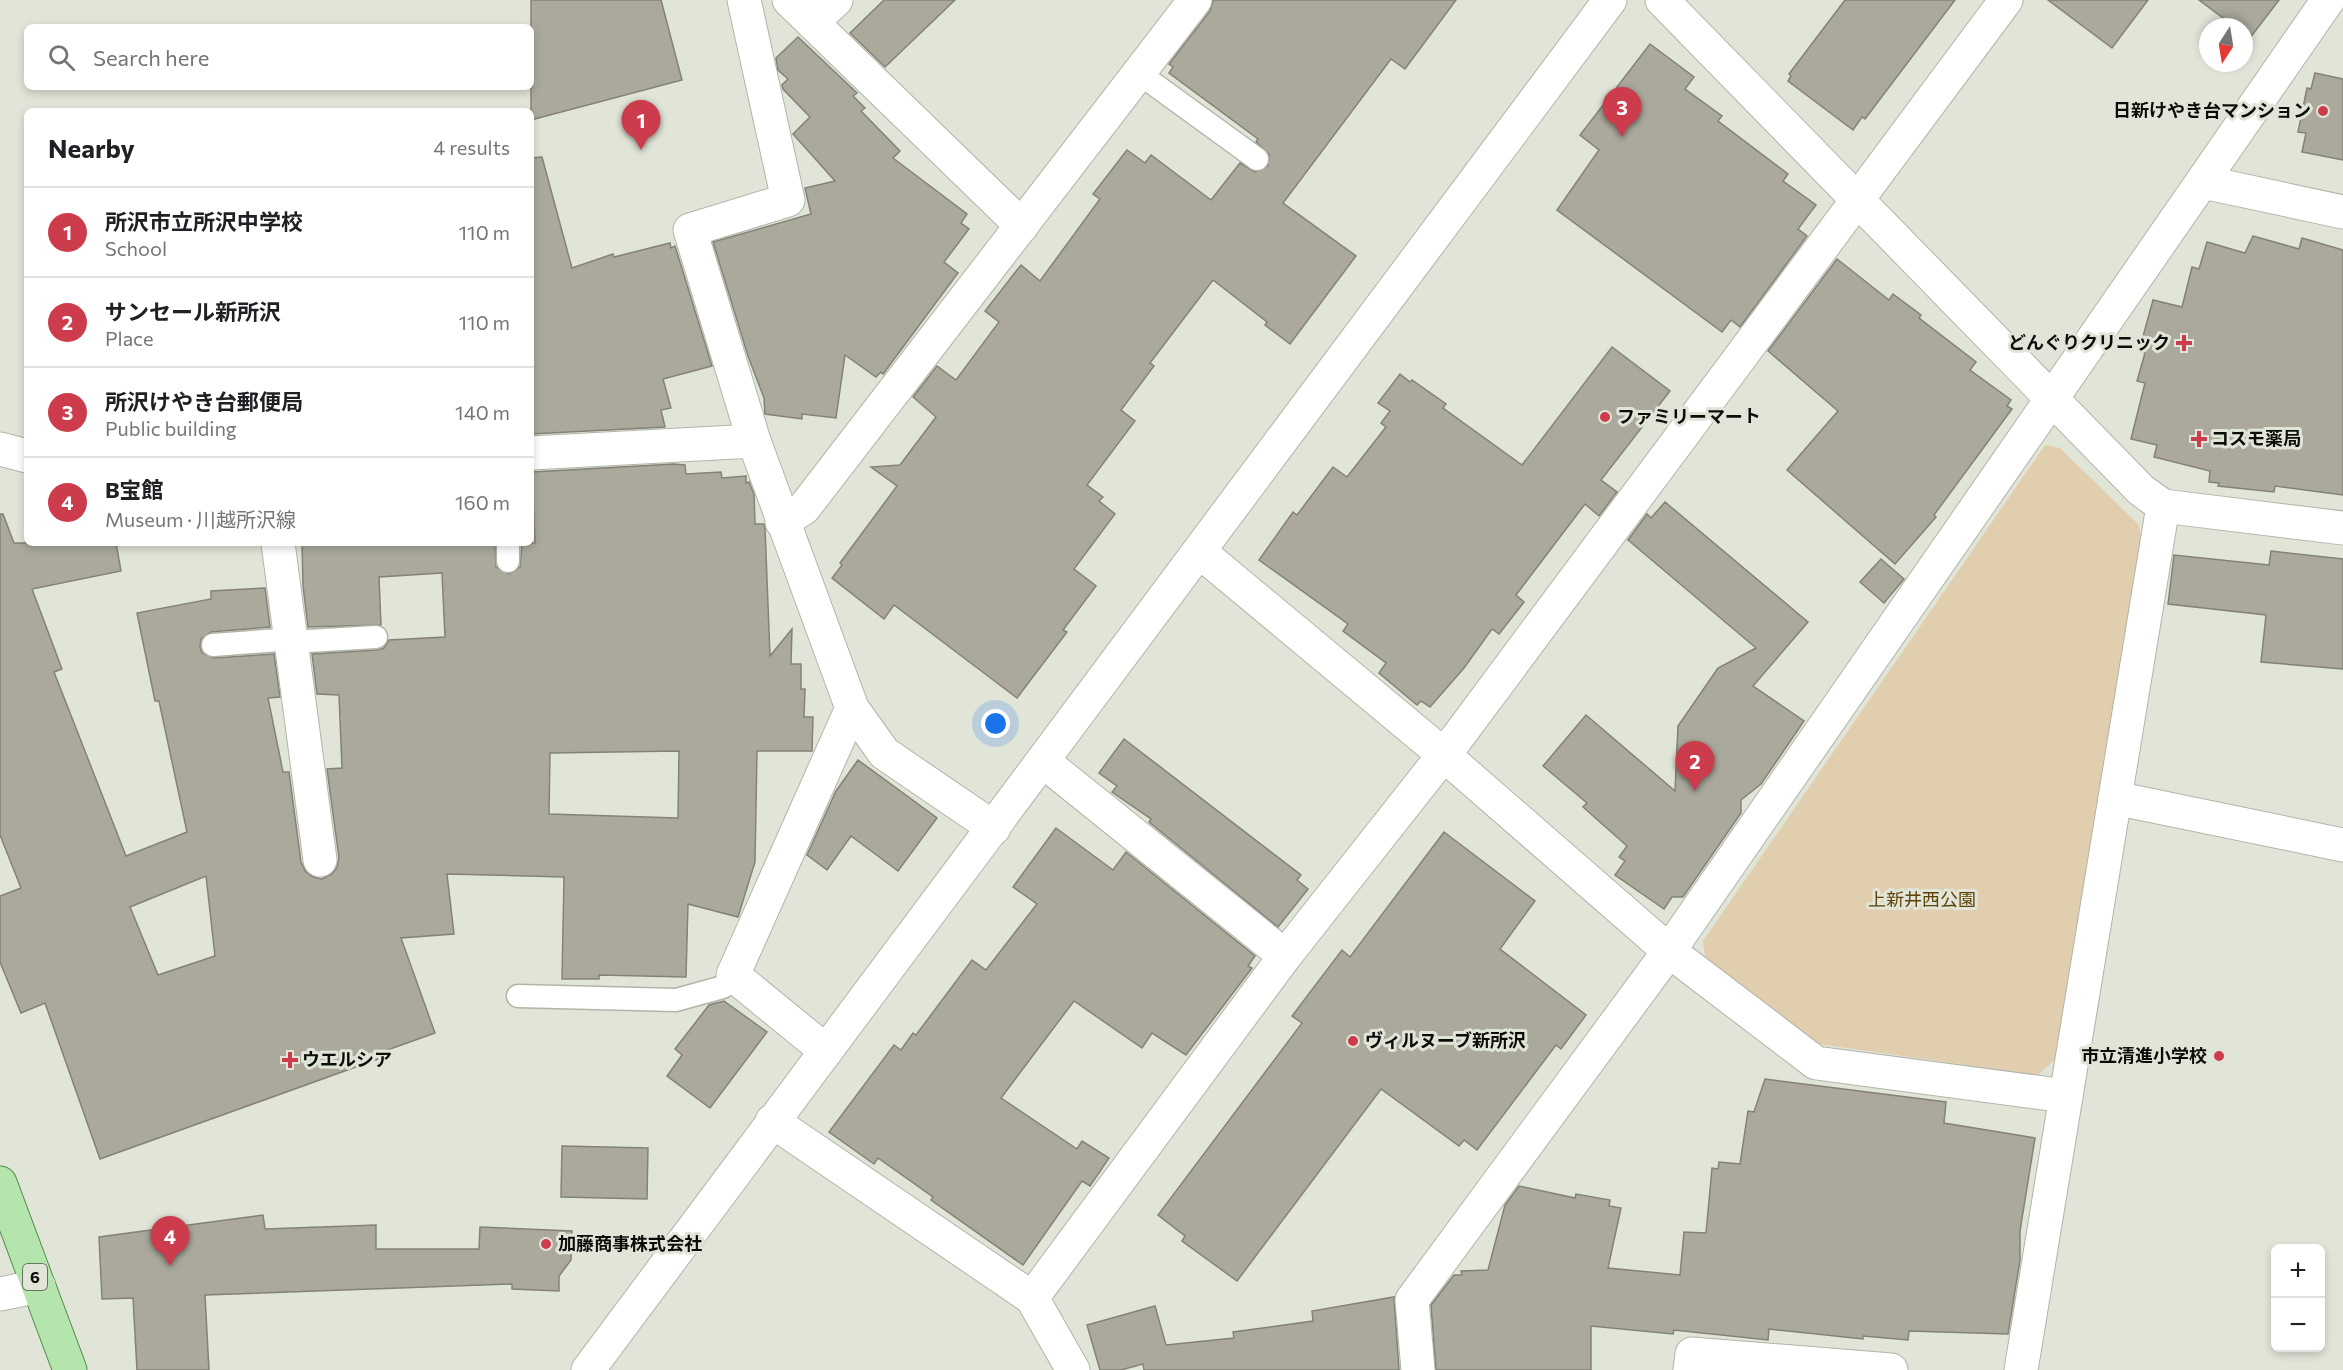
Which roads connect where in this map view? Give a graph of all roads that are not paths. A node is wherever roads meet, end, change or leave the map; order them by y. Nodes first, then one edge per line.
1 (744, 0) edge
2 (836, 0) edge
3 (1195, 0) edge
4 (1610, 0) edge
5 (1662, 0) edge
6 (2006, 0) edge
7 (2328, 0) edge
8 (801, 11) edge
9 (1140, 74) junction
10 (1257, 159) dead end
11 (2203, 182) junction
12 (1858, 200) junction
13 (2343, 212) edge
14 (1022, 226) junction
15 (2050, 397) junction
16 (754, 441) junction
17 (0, 449) edge
18 (534, 453) edge
19 (24, 455) edge
20 (2163, 506) junction
21 (782, 522) junction
22 (2343, 528) edge
23 (279, 546) edge
24 (1200, 552) junction
25 (376, 637) dead end
26 (291, 641) junction
27 (213, 645) dead end
28 (852, 708) junction
29 (1444, 755) junction
30 (1044, 762) junction
31 (2115, 798) junction
32 (994, 828) junction
33 (2343, 845) edge
34 (320, 860) dead end
35 (1669, 951) junction
36 (1285, 956) junction
37 (734, 975) junction
38 (518, 996) dead end
39 (826, 1051) junction
40 (2066, 1096) junction
41 (772, 1121) junction
42 (0, 1184) edge
43 (39, 1286) junction
44 (0, 1294) edge
45 (1032, 1298) junction
46 (70, 1370) edge
47 (588, 1370) edge
48 (1073, 1370) edge
49 (1418, 1370) edge
50 (1690, 1370) edge
51 (1891, 1370) edge
52 (2021, 1370) edge

1 - 16 street
2 - 8 street
3 - 9 street
4 - 24 street
5 - 12 street
6 - 12 street
7 - 11 street
8 - 14 street
9 - 10 lane
9 - 14 street
11 - 13 street
11 - 15 street
12 - 15 street
12 - 29 street
14 - 21 street
15 - 20 street
15 - 35 street
16 - 18 street
16 - 21 street
17 - 19 street
20 - 22 street
20 - 31 street
21 - 28 street
23 - 26 street
24 - 29 street
24 - 30 street
25 - 26 lane
26 - 27 lane
26 - 34 street
28 - 32 street
28 - 37 street
29 - 35 street
29 - 36 street
30 - 32 street
30 - 36 street
31 - 33 street
31 - 40 street
32 - 39 street
35 - 40 street
35 - 49 street
36 - 45 street
37 - 38 lane
37 - 39 street
39 - 41 street
40 - 52 street
41 - 45 street
41 - 47 street
42 - 43 main road, 6
43 - 44 street
43 - 46 main road, 6
45 - 48 street
50 - 51 street

